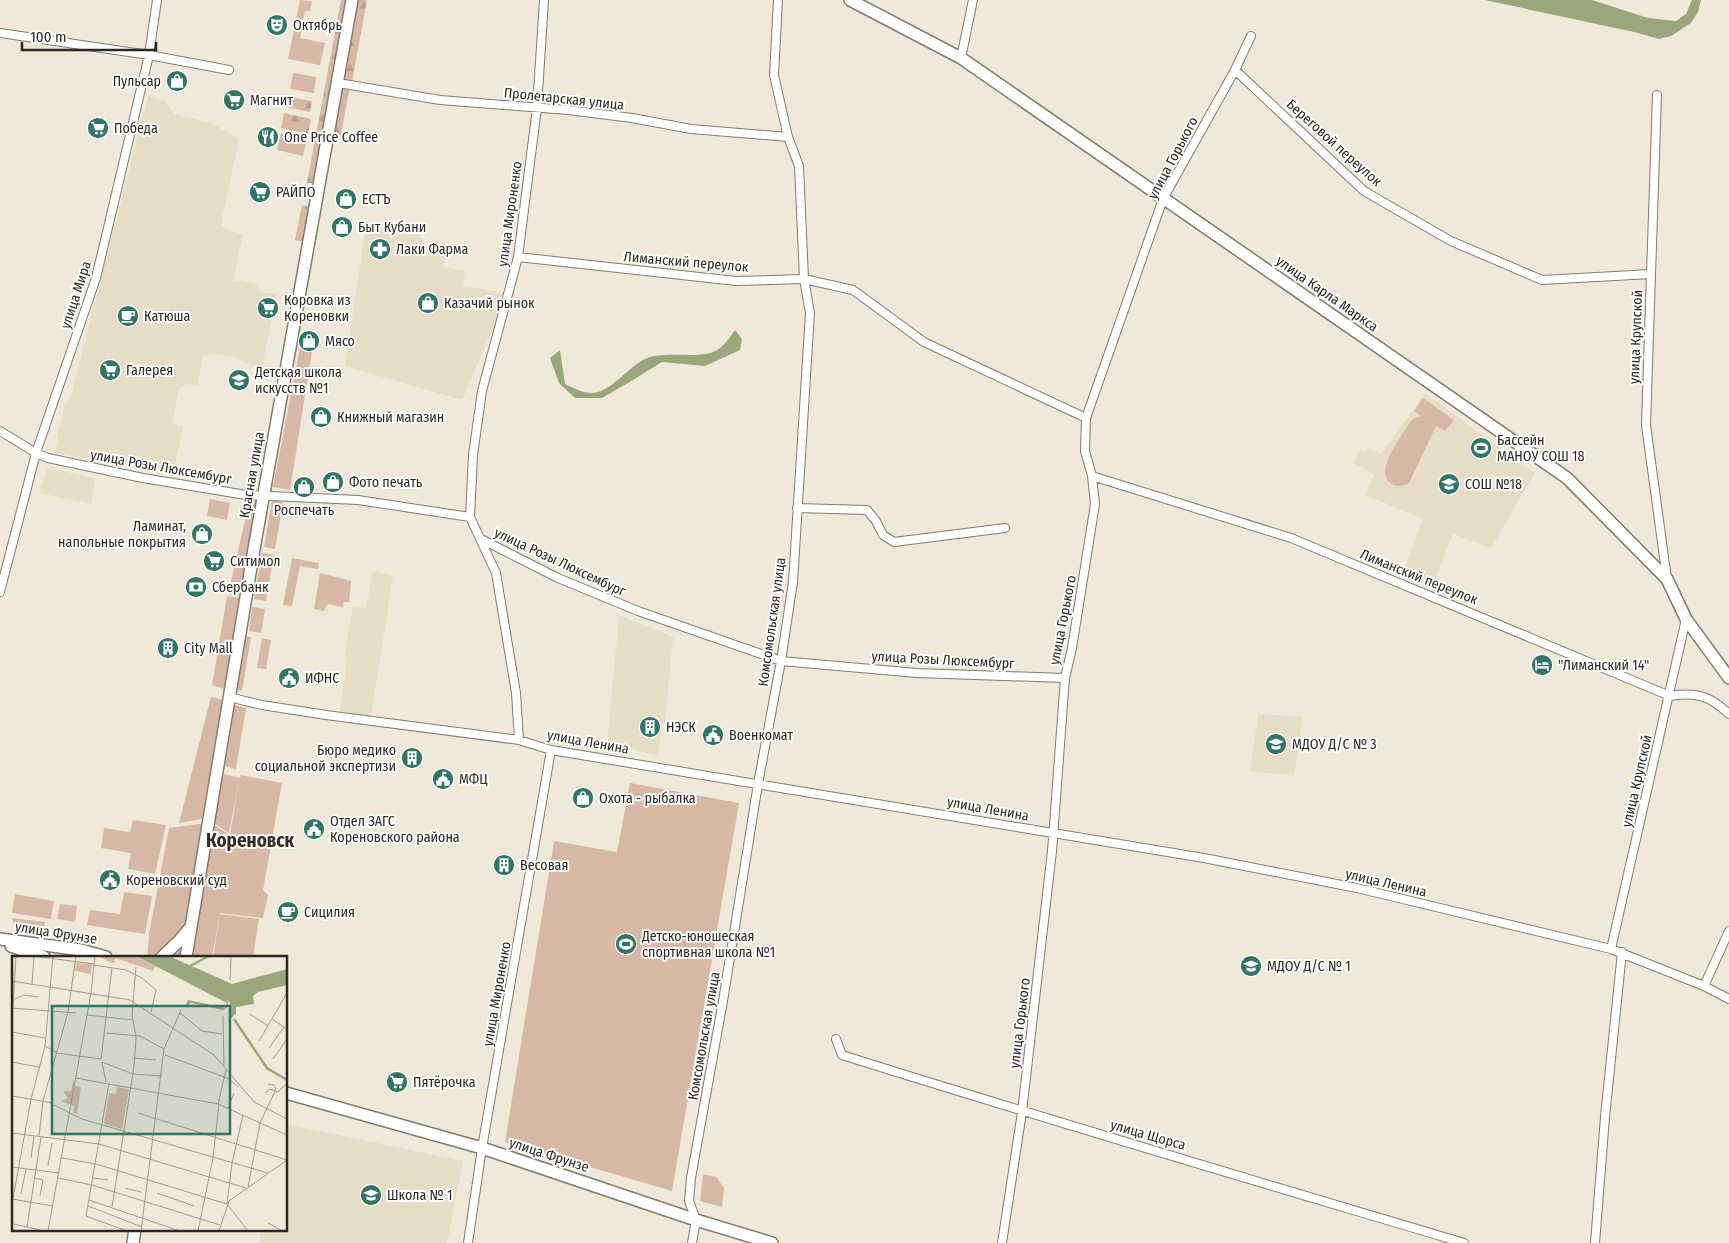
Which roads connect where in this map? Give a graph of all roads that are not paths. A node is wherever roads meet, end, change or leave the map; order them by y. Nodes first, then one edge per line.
1 (157, 0) edge
2 (352, 0) edge
3 (544, 0) edge
4 (778, 0) edge
5 (850, 0) edge
6 (973, 0) edge
7 (0, 32) edge
8 (1251, 36) dead end
9 (149, 55) junction
10 (961, 58) junction
11 (229, 70) dead end
12 (1235, 70) junction
13 (338, 83) junction
14 (1657, 95) dead end
15 (537, 108) junction
16 (788, 137) junction
17 (1163, 199) junction
18 (518, 257) junction
19 (1651, 274) junction
20 (804, 279) junction
21 (1086, 418) junction
22 (0, 431) edge
23 (36, 453) junction
24 (1092, 476) junction
25 (264, 496) junction
26 (797, 508) junction
27 (470, 517) junction
28 (1004, 528) dead end
29 (481, 539) junction
30 (1667, 579) junction
31 (0, 592) edge
32 (1686, 619) junction
33 (781, 661) junction
34 (1065, 678) junction
35 (1729, 678) edge
36 (1670, 696) junction
37 (229, 697) junction
38 (1729, 714) edge
39 (518, 740) junction
40 (551, 750) junction
41 (758, 784) junction
42 (1053, 834) junction
43 (191, 927) junction
44 (1729, 931) edge
45 (0, 941) edge
46 (1611, 949) junction
47 (1622, 952) junction
48 (41, 956) edge
49 (102, 956) edge
50 (163, 956) edge
51 (186, 956) edge
52 (1704, 986) junction
53 (1729, 998) edge
54 (836, 1039) dead end
55 (288, 1089) edge
56 (288, 1093) edge
57 (316, 1100) junction
58 (1022, 1112) junction
59 (482, 1148) junction
60 (696, 1220) junction
61 (135, 1230) edge
62 (133, 1243) edge
63 (468, 1243) edge
64 (692, 1243) edge
65 (772, 1243) edge
66 (1002, 1243) edge
67 (1464, 1243) edge
68 (1595, 1243) edge

1 - 9 street, улица Мира
2 - 13 main road, Красная улица
3 - 15 street, улица Мироненко
4 - 16 street, Комсомольская улица
5 - 10 main road, улица Карла Маркса
6 - 10 street
7 - 9 street
8 - 12 street, улица Горького
9 - 11 street
9 - 23 street, улица Мира
10 - 17 main road, улица Карла Маркса
12 - 17 street, улица Горького
12 - 19 street, Береговой переулок
13 - 15 street, Пролетарская улица
13 - 25 main road, Красная улица
14 - 19 street, улица Крупской
15 - 16 street, Пролетарская улица
15 - 18 street, улица Мироненко
16 - 20 street, Комсомольская улица
17 - 21 street, улица Горького
17 - 30 main road, улица Карла Маркса
18 - 20 street, Лиманский переулок
18 - 27 street, улица Мироненко
19 - 30 street, улица Крупской
20 - 21 street, Лиманский переулок
20 - 26 street, Комсомольская улица
21 - 24 street, улица Горького
22 - 23 street, улица Розы Люксембург
23 - 25 street, улица Розы Люксембург
23 - 31 street, улица Мира
24 - 34 street, улица Горького
24 - 36 street, Лиманский переулок
25 - 27 street, улица Розы Люксембург
25 - 37 main road, Красная улица
26 - 28 street
26 - 33 street, Комсомольская улица
27 - 29 street, улица Розы Люксембург
29 - 33 street, улица Розы Люксембург
29 - 39 street
30 - 32 main road, улица Карла Маркса
32 - 35 main road, улица Карла Маркса
32 - 36 street, улица Крупской
33 - 34 street, улица Розы Люксембург
33 - 41 street, Комсомольская улица
34 - 42 street, улица Горького
36 - 38 street, Лиманский переулок
36 - 46 street, улица Крупской
37 - 39 street, улица Ленина
37 - 43 main road, Красная улица
39 - 40 street, улица Ленина
40 - 41 street, улица Ленина
40 - 59 street, улица Мироненко
41 - 42 street, улица Ленина
41 - 60 street, Комсомольская улица
42 - 46 street, улица Ленина
42 - 58 street, улица Горького
43 - 50 main road
43 - 51 main road, Красная улица
44 - 52 street
45 - 48 main road, улица Фрунзе
45 - 49 main road, улица Фрунзе
46 - 47 street, улица Ленина
47 - 52 street, улица Ленина
47 - 68 street
52 - 53 street, улица Ленина
54 - 58 street, улица Щорса
55 - 57 main road, улица Фрунзе
56 - 57 main road, улица Фрунзе
57 - 59 main road, улица Фрунзе
58 - 66 street, улица Горького
58 - 67 street, улица Щорса
59 - 60 main road, улица Фрунзе
59 - 63 street, улица Мироненко
60 - 64 street, Комсомольская улица
60 - 65 main road, улица Фрунзе
61 - 62 main road

